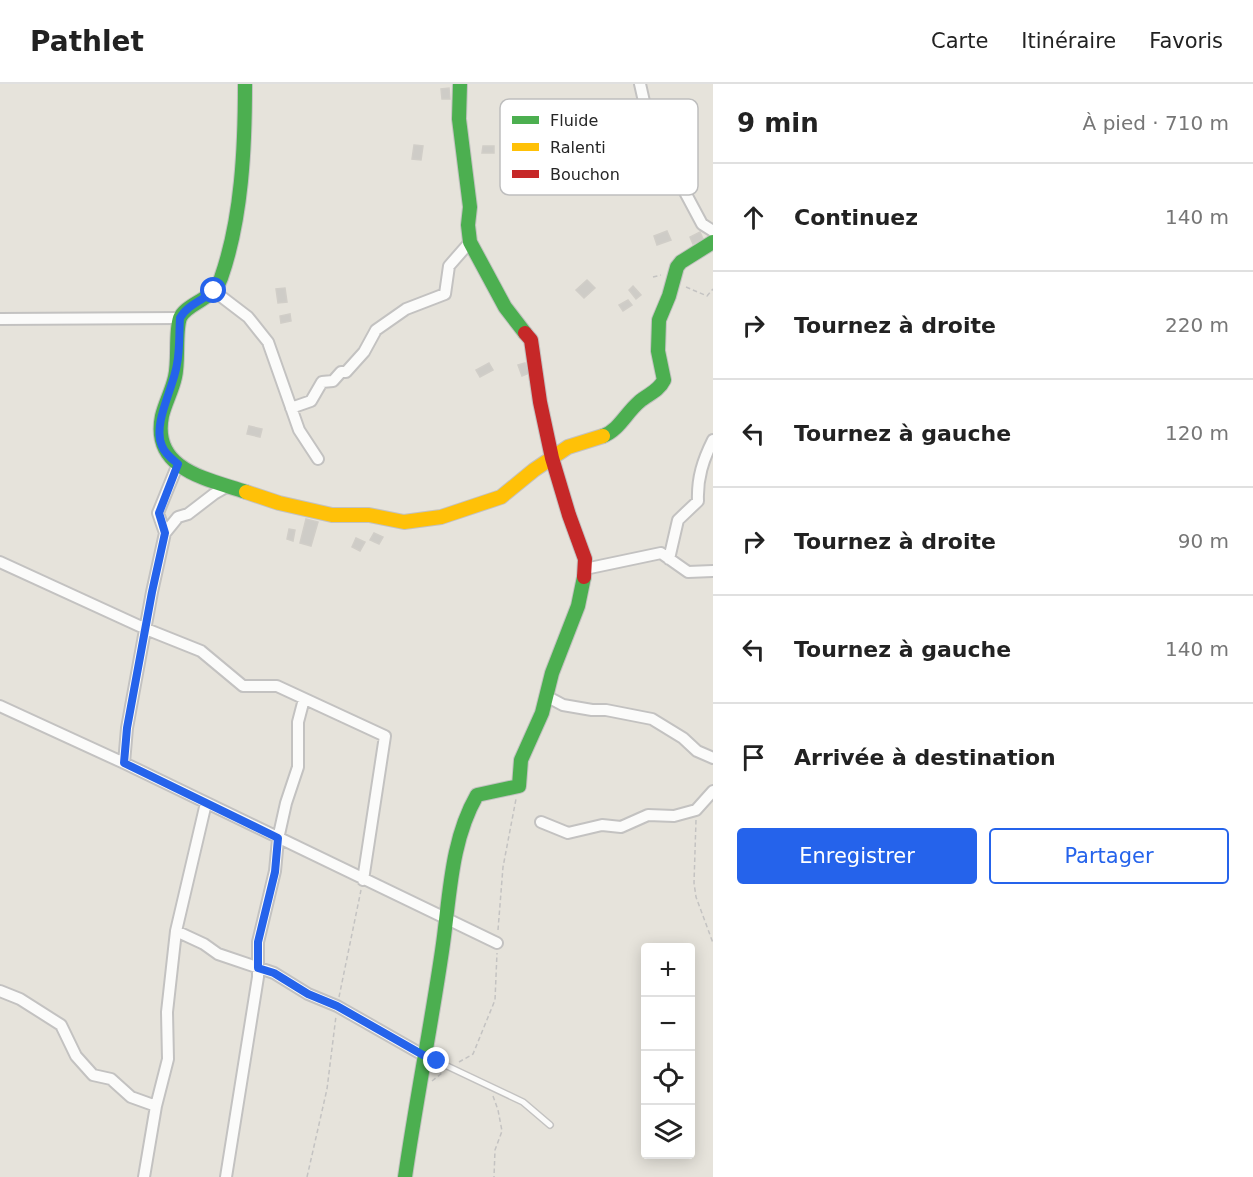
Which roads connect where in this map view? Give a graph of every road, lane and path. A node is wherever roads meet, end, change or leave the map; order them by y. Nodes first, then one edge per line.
1 (245, 84) edge
2 (460, 84) edge
3 (640, 84) edge
4 (643, 99) edge
5 (686, 195) edge
6 (713, 231) edge
7 (470, 242) junction
8 (713, 242) edge
9 (657, 276) dead end
10 (674, 283) junction
11 (713, 289) edge
12 (214, 291) junction
13 (180, 318) junction
14 (0, 319) edge
15 (291, 408) junction
16 (713, 440) edge
17 (552, 458) junction
18 (318, 459) dead end
19 (178, 464) junction
20 (228, 486) junction
21 (165, 533) junction
22 (669, 558) junction
23 (0, 562) edge
24 (585, 570) junction
25 (713, 571) edge
26 (146, 629) junction
27 (546, 696) junction
28 (304, 699) junction
29 (0, 706) edge
30 (713, 758) edge
31 (124, 763) junction
32 (519, 786) junction
33 (713, 791) edge
34 (206, 803) junction
35 (696, 810) junction
36 (541, 822) dead end
37 (278, 838) junction
38 (363, 880) junction
39 (446, 919) junction
40 (176, 931) junction
41 (497, 943) junction
42 (713, 943) edge
43 (258, 968) junction
44 (0, 991) edge
45 (337, 1006) junction
46 (423, 1055) junction
47 (450, 1066) junction
48 (490, 1086) junction
49 (416, 1094) junction
50 (156, 1106) junction
51 (550, 1125) dead end
52 (144, 1177) edge
53 (226, 1177) edge
54 (307, 1177) edge
55 (405, 1177) edge
56 (495, 1177) edge

1 - 12 street
2 - 7 street
3 - 4 street
5 - 6 street
7 - 15 street
7 - 17 street
8 - 10 street
9 - 10 path
10 - 11 path
10 - 17 street
12 - 13 street
12 - 15 street
13 - 14 street
13 - 19 street
15 - 18 street
16 - 22 street
17 - 20 street
17 - 24 street
19 - 20 street
19 - 21 street
20 - 21 street
21 - 26 street
22 - 24 street
22 - 25 street
23 - 26 street
24 - 27 street
26 - 28 street
26 - 31 street
27 - 30 street
27 - 32 street
28 - 37 street
28 - 38 street
29 - 31 street
31 - 34 street
32 - 39 street
32 - 41 path
33 - 35 street
34 - 37 street
34 - 40 street
35 - 36 street
35 - 42 path
37 - 38 street
37 - 43 street
38 - 39 street
38 - 45 path
39 - 41 street
39 - 46 street
40 - 43 street
40 - 50 street
41 - 47 path
43 - 45 street
43 - 53 street
44 - 50 street
45 - 46 street
45 - 54 path
46 - 47 lane
46 - 49 street
47 - 48 lane
47 - 49 path
48 - 51 lane
48 - 56 path
49 - 55 street
50 - 52 street

